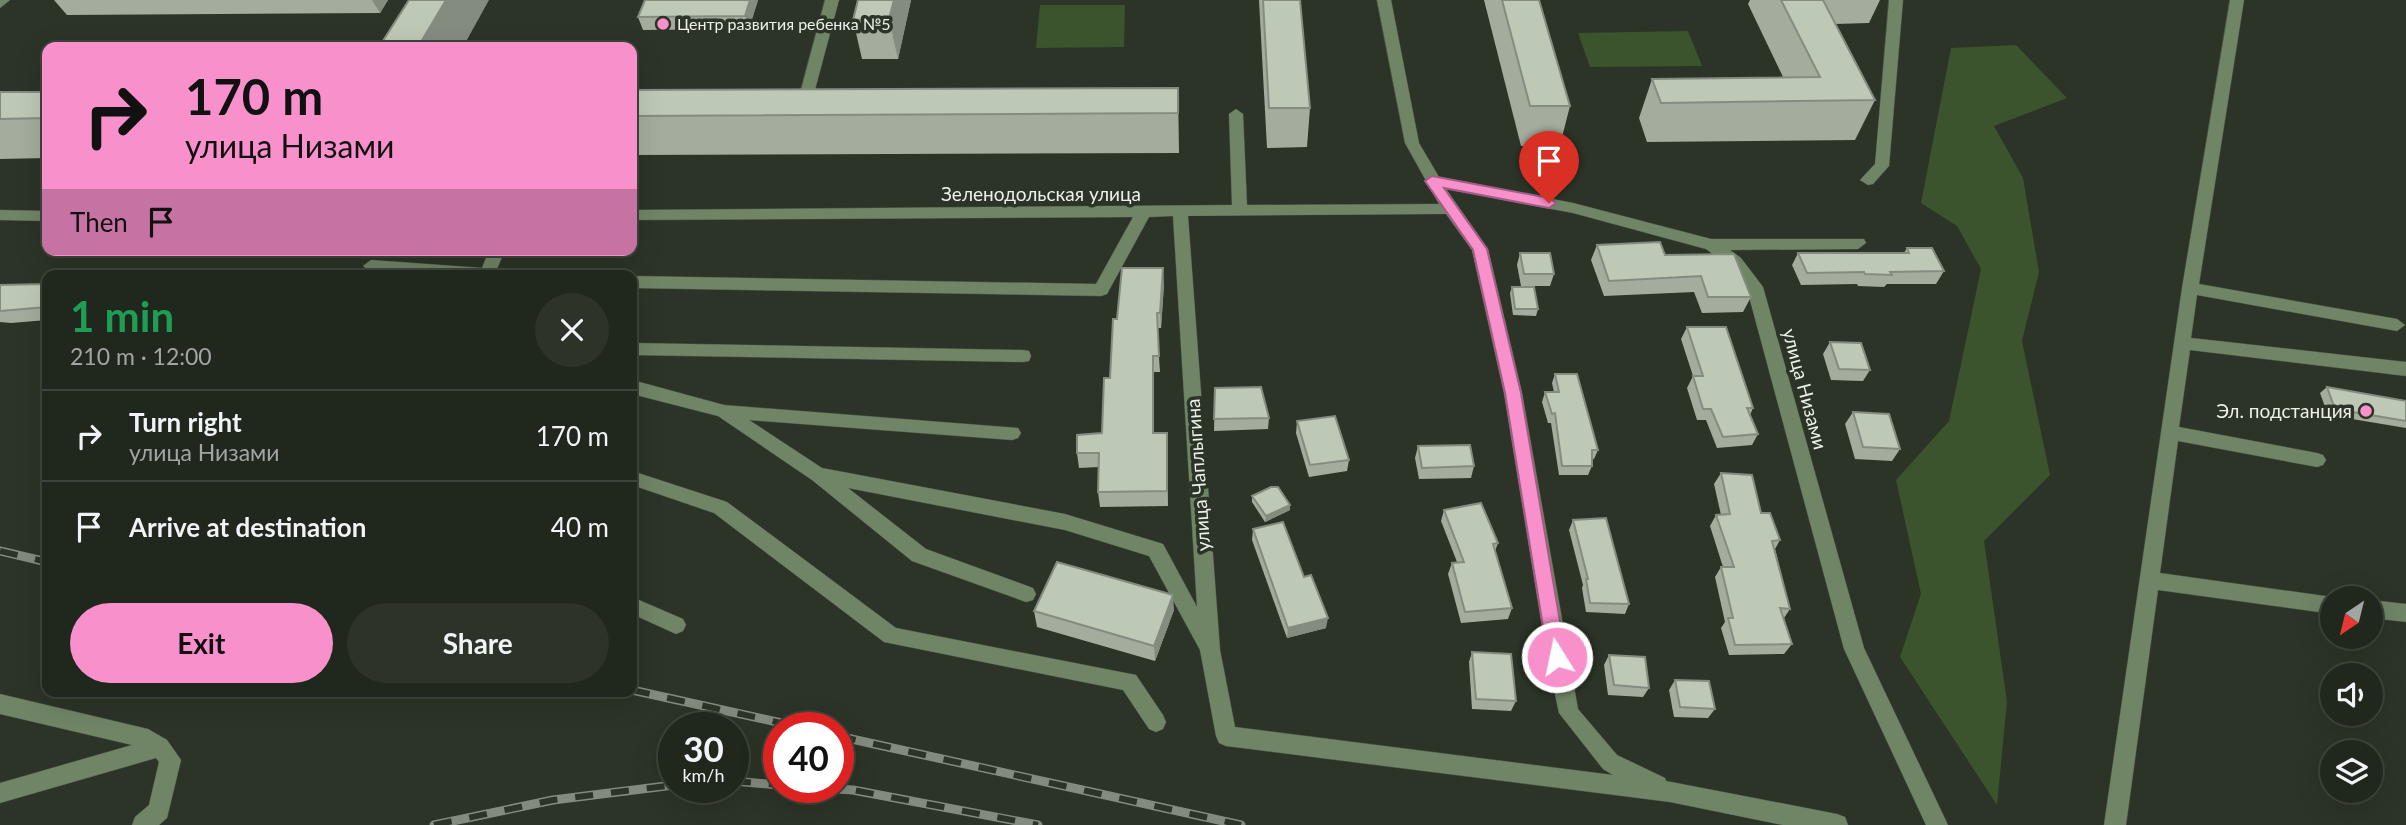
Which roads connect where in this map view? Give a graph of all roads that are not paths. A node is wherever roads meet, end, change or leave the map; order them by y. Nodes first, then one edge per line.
1 (832, 0) edge
2 (1384, 0) edge
3 (1896, 0) edge
4 (2236, 0) edge
5 (802, 113) edge
6 (1237, 114) dead end
7 (1868, 180) dead end
8 (1432, 181) junction
9 (1450, 209) junction
10 (1240, 210) junction
11 (1180, 212) junction
12 (1143, 213) junction
13 (0, 215) edge
14 (637, 215) edge
15 (42, 216) edge
16 (1858, 243) dead end
17 (1711, 245) junction
18 (371, 267) dead end
19 (421, 270) edge
20 (637, 282) edge
21 (2190, 288) junction
22 (2398, 325) dead end
23 (2182, 343) junction
24 (637, 349) edge
25 (1023, 356) dead end
26 (2406, 369) edge
27 (637, 388) edge
28 (723, 411) junction
29 (2169, 432) junction
30 (1012, 433) dead end
31 (2317, 460) dead end
32 (818, 475) junction
33 (637, 480) edge
34 (2149, 580) junction
35 (1026, 594) dead end
36 (2320, 604) edge
37 (637, 607) edge
38 (2384, 610) edge
39 (2406, 613) edge
40 (676, 625) dead end
41 (1210, 650) junction
42 (0, 704) edge
43 (1156, 722) dead end
44 (160, 747) junction
45 (1670, 792) junction
46 (0, 793) edge
47 (143, 825) edge
48 (1837, 825) edge
49 (1937, 825) edge
50 (2115, 825) edge

1 - 5 street
2 - 8 street
3 - 7 street
4 - 21 street
6 - 10 street
8 - 9 street
8 - 17 street, улица Низами
9 - 10 street, Зеленодольская улица
9 - 45 street
10 - 11 street, Зеленодольская улица
11 - 12 street, Зеленодольская улица
11 - 41 street, улица Чаплыгина
12 - 14 street, Зеленодольская улица
12 - 20 street
13 - 15 street
16 - 17 street
17 - 49 street, улица Низами
18 - 19 street
21 - 22 street
21 - 23 street
23 - 26 street
23 - 29 street
24 - 25 street
27 - 28 street
28 - 30 street
28 - 32 street
29 - 31 street
29 - 34 street
32 - 35 street
32 - 41 street
33 - 43 street
34 - 36 street
34 - 50 street
37 - 40 street
38 - 39 street
41 - 45 street, улица Чаплыгина
42 - 44 street
44 - 46 street
44 - 47 street
45 - 48 street

